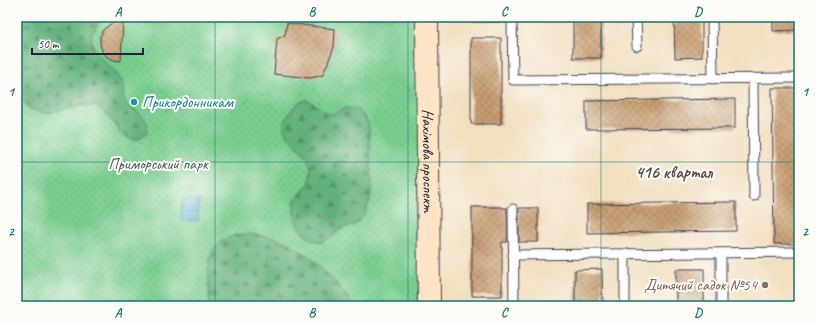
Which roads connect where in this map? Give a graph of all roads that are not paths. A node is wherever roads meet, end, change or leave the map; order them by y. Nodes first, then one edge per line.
1 (427, 17) edge
2 (444, 17) edge
3 (512, 17) edge
4 (636, 17) edge
5 (712, 17) edge
6 (637, 46) dead end
7 (713, 78) junction
8 (753, 78) junction
9 (799, 78) edge
10 (754, 196) dead end
11 (513, 209) dead end
12 (799, 252) edge
13 (721, 253) junction
14 (624, 254) junction
15 (513, 255) junction
16 (429, 306) edge
17 (514, 306) edge
18 (625, 306) edge
19 (721, 306) edge

1 - 16 main road, Нахімова проспект
2 - 3 lane
3 - 7 lane
4 - 6 lane
5 - 7 lane
7 - 8 lane
8 - 9 lane
8 - 10 lane
11 - 15 lane
12 - 13 lane
13 - 14 lane
13 - 19 lane
14 - 15 lane
14 - 18 lane
15 - 17 lane

